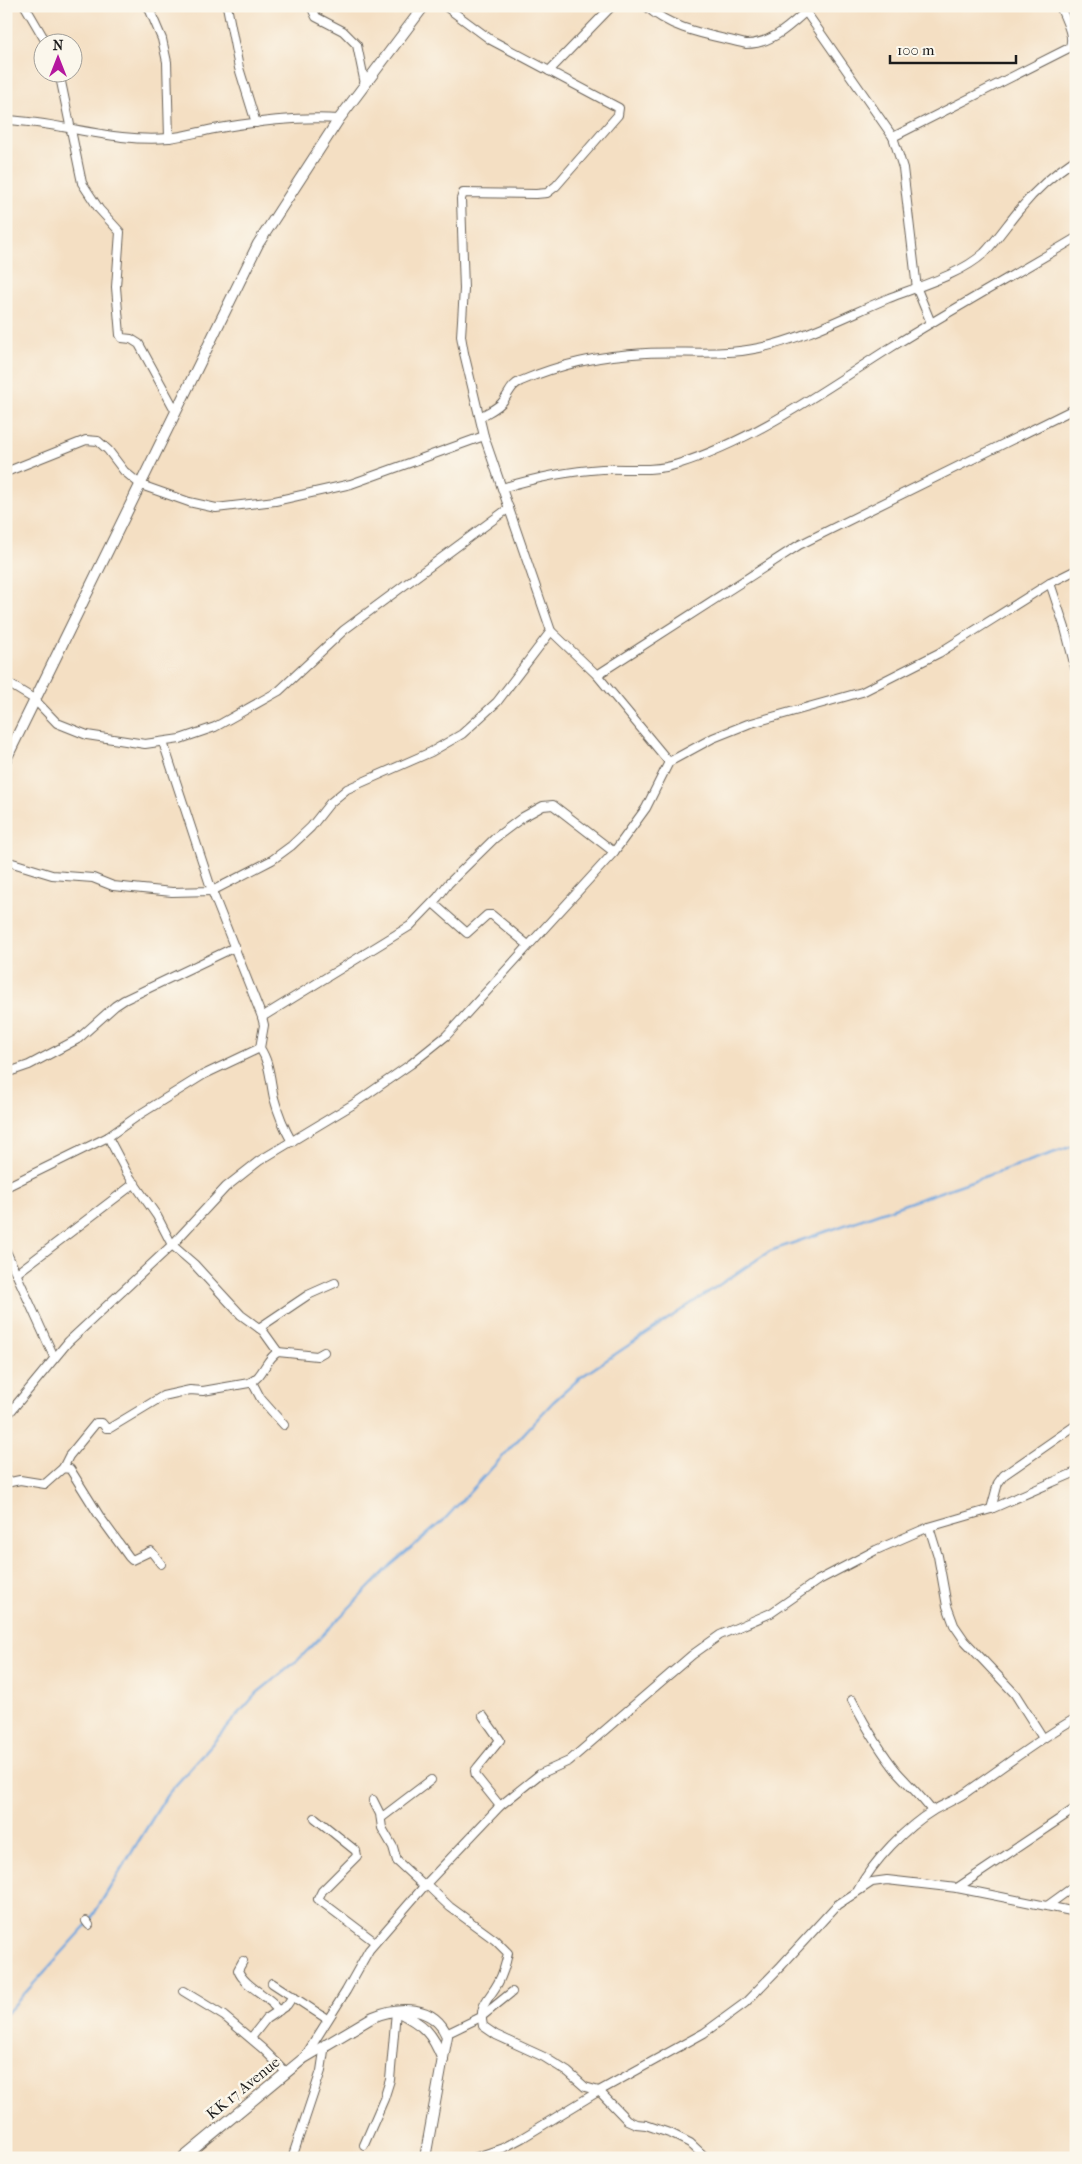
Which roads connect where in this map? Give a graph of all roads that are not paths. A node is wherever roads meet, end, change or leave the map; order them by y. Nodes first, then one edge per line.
1 (25, 6) edge
2 (148, 6) edge
3 (227, 6) edge
4 (311, 6) edge
5 (424, 6) edge
6 (446, 6) edge
7 (612, 6) edge
8 (646, 6) edge
9 (1060, 6) edge
10 (809, 9) edge
11 (40, 32) edge
12 (549, 72) junction
13 (61, 82) edge
14 (366, 84) junction
15 (339, 119) junction
16 (6, 120) edge
17 (256, 123) junction
18 (70, 128) junction
19 (894, 137) junction
20 (170, 138) junction
21 (1076, 159) edge
22 (1076, 238) edge
23 (916, 289) junction
24 (931, 323) junction
25 (1076, 408) edge
26 (175, 410) junction
27 (480, 417) junction
28 (484, 436) junction
29 (6, 472) edge
30 (141, 485) junction
31 (502, 488) junction
32 (509, 508) junction
33 (1076, 570) edge
34 (1050, 583) junction
35 (551, 631) junction
36 (1076, 671) edge
37 (597, 675) junction
38 (6, 682) edge
39 (34, 699) junction
40 (163, 742) junction
41 (6, 759) edge
42 (668, 762) junction
43 (614, 852) junction
44 (6, 861) edge
45 (212, 891) junction
46 (433, 903) junction
47 (528, 945) junction
48 (235, 947) junction
49 (262, 1017) junction
50 (260, 1048) junction
51 (6, 1073) edge
52 (108, 1137) junction
53 (292, 1142) junction
54 (135, 1183) junction
55 (6, 1187) edge
56 (172, 1245) junction
57 (6, 1252) edge
58 (17, 1273) junction
59 (335, 1283) dead end
60 (258, 1328) junction
61 (278, 1352) junction
62 (324, 1352) dead end
63 (54, 1357) junction
64 (252, 1382) junction
65 (6, 1417) edge
66 (284, 1425) dead end
67 (1076, 1425) edge
68 (63, 1468) junction
69 (1076, 1472) edge
70 (6, 1483) edge
71 (992, 1510) junction
72 (929, 1527) junction
73 (162, 1564) dead end
74 (852, 1700) dead end
75 (484, 1716) dead end
76 (1076, 1718) edge
77 (1043, 1738) junction
78 (431, 1780) dead end
79 (373, 1800) dead end
80 (500, 1806) junction
81 (1076, 1808) edge
82 (932, 1811) junction
83 (315, 1818) dead end
84 (381, 1818) junction
85 (425, 1885) junction
86 (1076, 1885) edge
87 (957, 1888) junction
88 (857, 1892) junction
89 (1047, 1906) junction
90 (1076, 1912) edge
91 (375, 1942) junction
92 (243, 1961) dead end
93 (272, 1983) dead end
94 (183, 1991) dead end
95 (512, 1992) dead end
96 (293, 1996) junction
97 (279, 2011) junction
98 (396, 2011) junction
99 (324, 2017) dead end
100 (481, 2017) junction
101 (446, 2034) junction
102 (251, 2038) junction
103 (325, 2044) junction
104 (304, 2058) junction
105 (444, 2061) junction
106 (286, 2072) junction
107 (599, 2091) junction
108 (364, 2145) dead end
109 (183, 2158) edge
110 (292, 2158) edge
111 (425, 2158) edge
112 (474, 2158) edge
113 (706, 2158) edge

1 - 11 street
2 - 20 street
3 - 17 street
4 - 14 street
5 - 14 street
6 - 12 street
7 - 12 street
8 - 10 street
9 - 19 street
10 - 19 street
12 - 27 street
13 - 18 street
14 - 15 street
15 - 17 street
15 - 26 street
16 - 18 street
17 - 20 street
18 - 20 street
18 - 26 street
19 - 23 street
21 - 23 street
22 - 24 street
23 - 24 street
23 - 27 street
24 - 31 street
25 - 37 street
26 - 30 street
27 - 28 street
28 - 30 street
28 - 31 street
29 - 30 street
30 - 39 street
31 - 32 street
32 - 35 street
32 - 40 street
33 - 34 street
34 - 36 street
34 - 42 street
35 - 37 street
35 - 45 street
37 - 42 street
38 - 39 street
39 - 40 street
39 - 41 street
40 - 45 street
42 - 43 street
43 - 46 street
43 - 47 street
44 - 45 street
45 - 48 street
46 - 47 street
46 - 49 street
47 - 53 street
48 - 49 street
48 - 51 street
49 - 50 street
50 - 52 street
50 - 53 street
52 - 54 street
52 - 55 street
53 - 56 street
54 - 56 street
54 - 58 street
56 - 60 street
56 - 63 street
57 - 58 street
58 - 63 street
59 - 60 street
60 - 61 street
61 - 62 street
61 - 64 street
63 - 65 street
64 - 66 street
64 - 68 street
67 - 71 street
68 - 70 street
68 - 73 street
69 - 71 street
71 - 72 street
72 - 77 street
72 - 80 street
74 - 82 street
75 - 80 street
76 - 77 street
77 - 82 street
78 - 84 street
79 - 84 street
80 - 85 street
81 - 87 street
82 - 88 street
83 - 91 street
84 - 85 street
85 - 91 street
85 - 100 street
86 - 89 street
87 - 88 street
87 - 89 street
88 - 107 street
89 - 90 street
91 - 104 street
92 - 97 street
93 - 96 street
94 - 102 street
95 - 100 street
96 - 97 street
96 - 99 street
97 - 102 street
98 - 101 street, KK 17 Avenue
98 - 103 street, KK 17 Avenue
98 - 105 street
98 - 108 street
100 - 101 street
100 - 107 street
101 - 105 street
102 - 106 street
103 - 104 street, KK 17 Avenue
103 - 110 street
104 - 106 street, KK 17 Avenue
105 - 111 street
106 - 109 street, KK 17 Avenue
107 - 112 street
107 - 113 street

